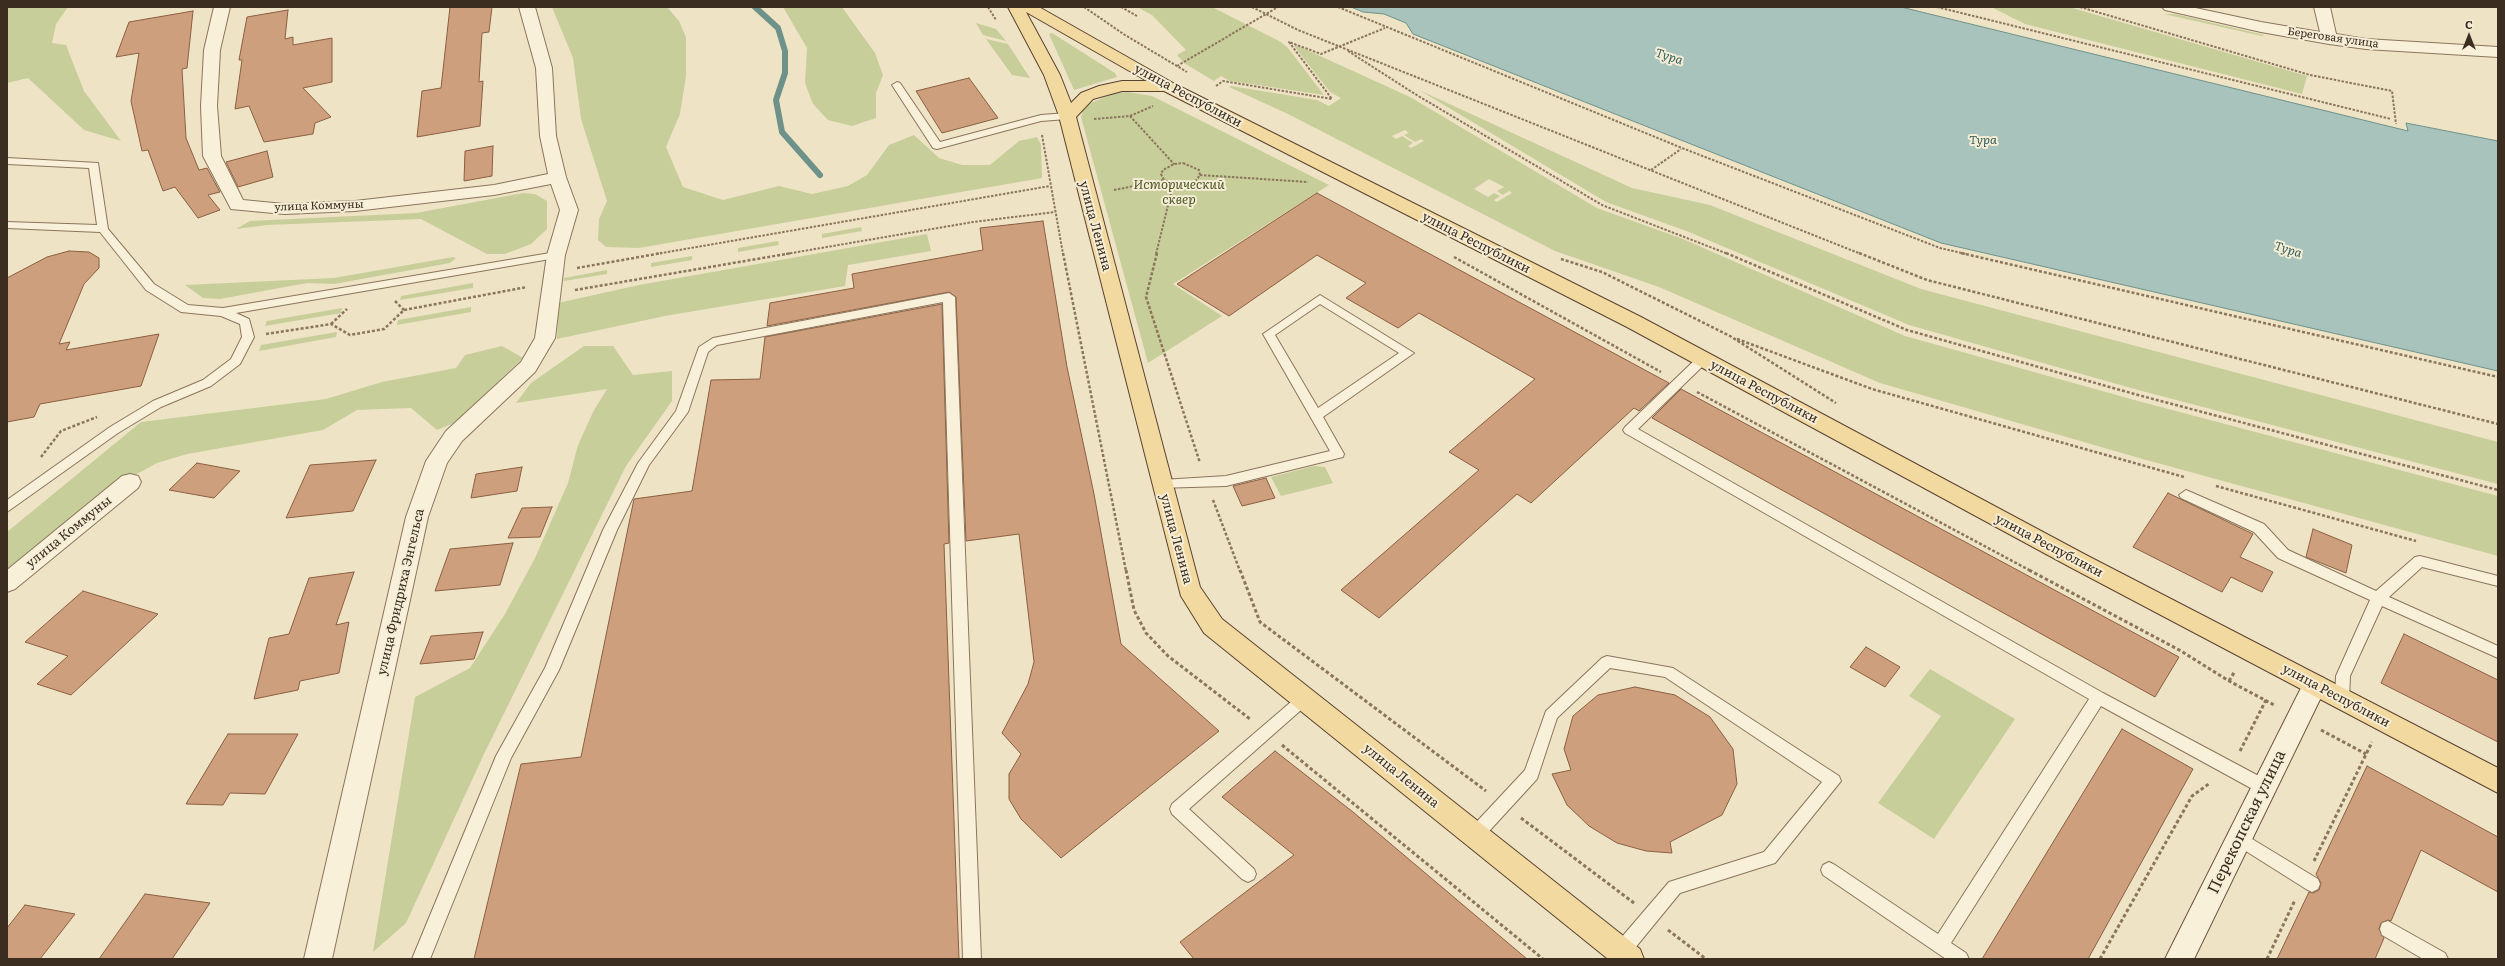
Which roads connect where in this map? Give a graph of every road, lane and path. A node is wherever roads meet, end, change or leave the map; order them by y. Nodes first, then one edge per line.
1 (222, 7) edge
2 (527, 7) edge
3 (1016, 7) edge
4 (1028, 7) edge
5 (1084, 7) edge
6 (1121, 7) edge
7 (1252, 7) edge
8 (1278, 7) edge
9 (1338, 7) edge
10 (1937, 7) edge
11 (2080, 7) edge
12 (2170, 7) edge
13 (2322, 7) edge
14 (1137, 16) dead end
15 (1385, 28) junction
16 (2329, 39) junction
17 (1341, 47) junction
18 (2498, 52) edge
19 (897, 85) dead end
20 (1167, 86) junction
21 (1216, 86) dead end
22 (1159, 103) dead end
23 (1067, 116) junction
24 (1130, 116) junction
25 (2391, 119) dead end
26 (1089, 120) dead end
27 (2396, 124) dead end
28 (1682, 148) junction
29 (7, 161) edge
30 (1174, 164) junction
31 (1651, 170) junction
32 (1200, 175) junction
33 (557, 177) junction
34 (1164, 180) junction
35 (1314, 183) dead end
36 (1172, 185) junction
37 (1050, 186) dead end
38 (1114, 190) dead end
39 (1055, 212) dead end
40 (7, 225) edge
41 (103, 228) junction
42 (556, 256) junction
43 (1452, 256) dead end
44 (552, 283) junction
45 (223, 312) junction
46 (1730, 336) dead end
47 (248, 338) junction
48 (1703, 359) junction
49 (2498, 377) edge
50 (1679, 382) junction
51 (1316, 415) junction
52 (98, 416) dead end
53 (2498, 424) edge
54 (37, 462) dead end
55 (2185, 477) dead end
56 (130, 482) dead end
57 (1206, 482) junction
58 (2208, 483) dead end
59 (1162, 485) junction
60 (2498, 490) edge
61 (2186, 495) dead end
62 (7, 507) edge
63 (2422, 543) dead end
64 (2498, 581) edge
65 (7, 583) edge
66 (2378, 598) junction
67 (2498, 652) edge
68 (2315, 685) junction
69 (2098, 697) junction
70 (1304, 698) junction
71 (2342, 699) junction
72 (2372, 740) dead end
73 (2230, 769) junction
74 (2498, 781) edge
75 (2264, 787) junction
76 (1504, 804) junction
77 (1476, 835) junction
78 (2239, 838) junction
79 (1829, 870) dead end
80 (1248, 874) dead end
81 (2309, 882) junction
82 (1650, 916) junction
83 (2388, 929) dead end
84 (1940, 945) junction
85 (1619, 957) edge
86 (318, 959) edge
87 (421, 959) edge
88 (972, 959) edge
89 (1706, 959) edge
90 (1960, 959) edge
91 (2100, 959) edge
92 (2179, 959) edge
93 (2267, 959) edge
94 (2439, 959) edge

1 - 33 street, улица Коммуны
2 - 33 street, улица Фридриха Энгельса
3 - 23 main road, улица Ленина
4 - 20 main road, улица Республики
5 - 8 path, bridge
6 - 14 path
7 - 17 path
9 - 15 path
10 - 25 path
11 - 27 path
12 - 16 street, Береговая улица
13 - 16 street
15 - 17 path
15 - 28 path
16 - 18 street, Береговая улица
17 - 21 path
17 - 31 path
17 - 60 path
19 - 23 lane
20 - 23 main road
20 - 48 main road, улица Республики
22 - 24 path
23 - 59 main road, улица Ленина
24 - 26 path
24 - 30 path
28 - 31 path
28 - 49 path
29 - 41 lane
30 - 32 path
30 - 34 path
31 - 53 path
32 - 35 path
32 - 36 path
33 - 42 street, улица Фридриха Энгельса
34 - 36 path
34 - 38 path
36 - 57 path
37 - 44 path
39 - 44 path
40 - 41 lane
41 - 45 lane
42 - 44 street, улица Фридриха Энгельса
42 - 45 lane
43 - 50 path
44 - 47 path
44 - 86 street, улица Фридриха Энгельса
45 - 47 lane
46 - 55 path
47 - 62 lane
48 - 50 lane
48 - 68 main road, улица Республики
50 - 69 lane
50 - 73 path
51 - 51 lane
51 - 57 lane
52 - 54 path
56 - 65 street, улица Коммуны
57 - 59 lane
57 - 76 path
58 - 63 path
59 - 70 main road, улица Ленина
61 - 66 lane
64 - 66 lane
66 - 67 lane
66 - 71 lane
68 - 71 main road, улица Республики
68 - 75 street, Перекопская улица
69 - 73 lane
69 - 84 lane
70 - 77 main road, улица Ленина
70 - 80 lane
71 - 74 main road, улица Республики
72 - 81 path
73 - 75 lane
73 - 91 path
75 - 78 street, Перекопская улица
76 - 77 lane
76 - 82 path
76 - 82 lane
77 - 85 main road, улица Ленина
78 - 81 lane
78 - 92 street, Перекопская улица
79 - 84 lane
81 - 93 path
82 - 85 lane
82 - 89 path
83 - 94 lane
84 - 90 lane
87 - 88 lane

